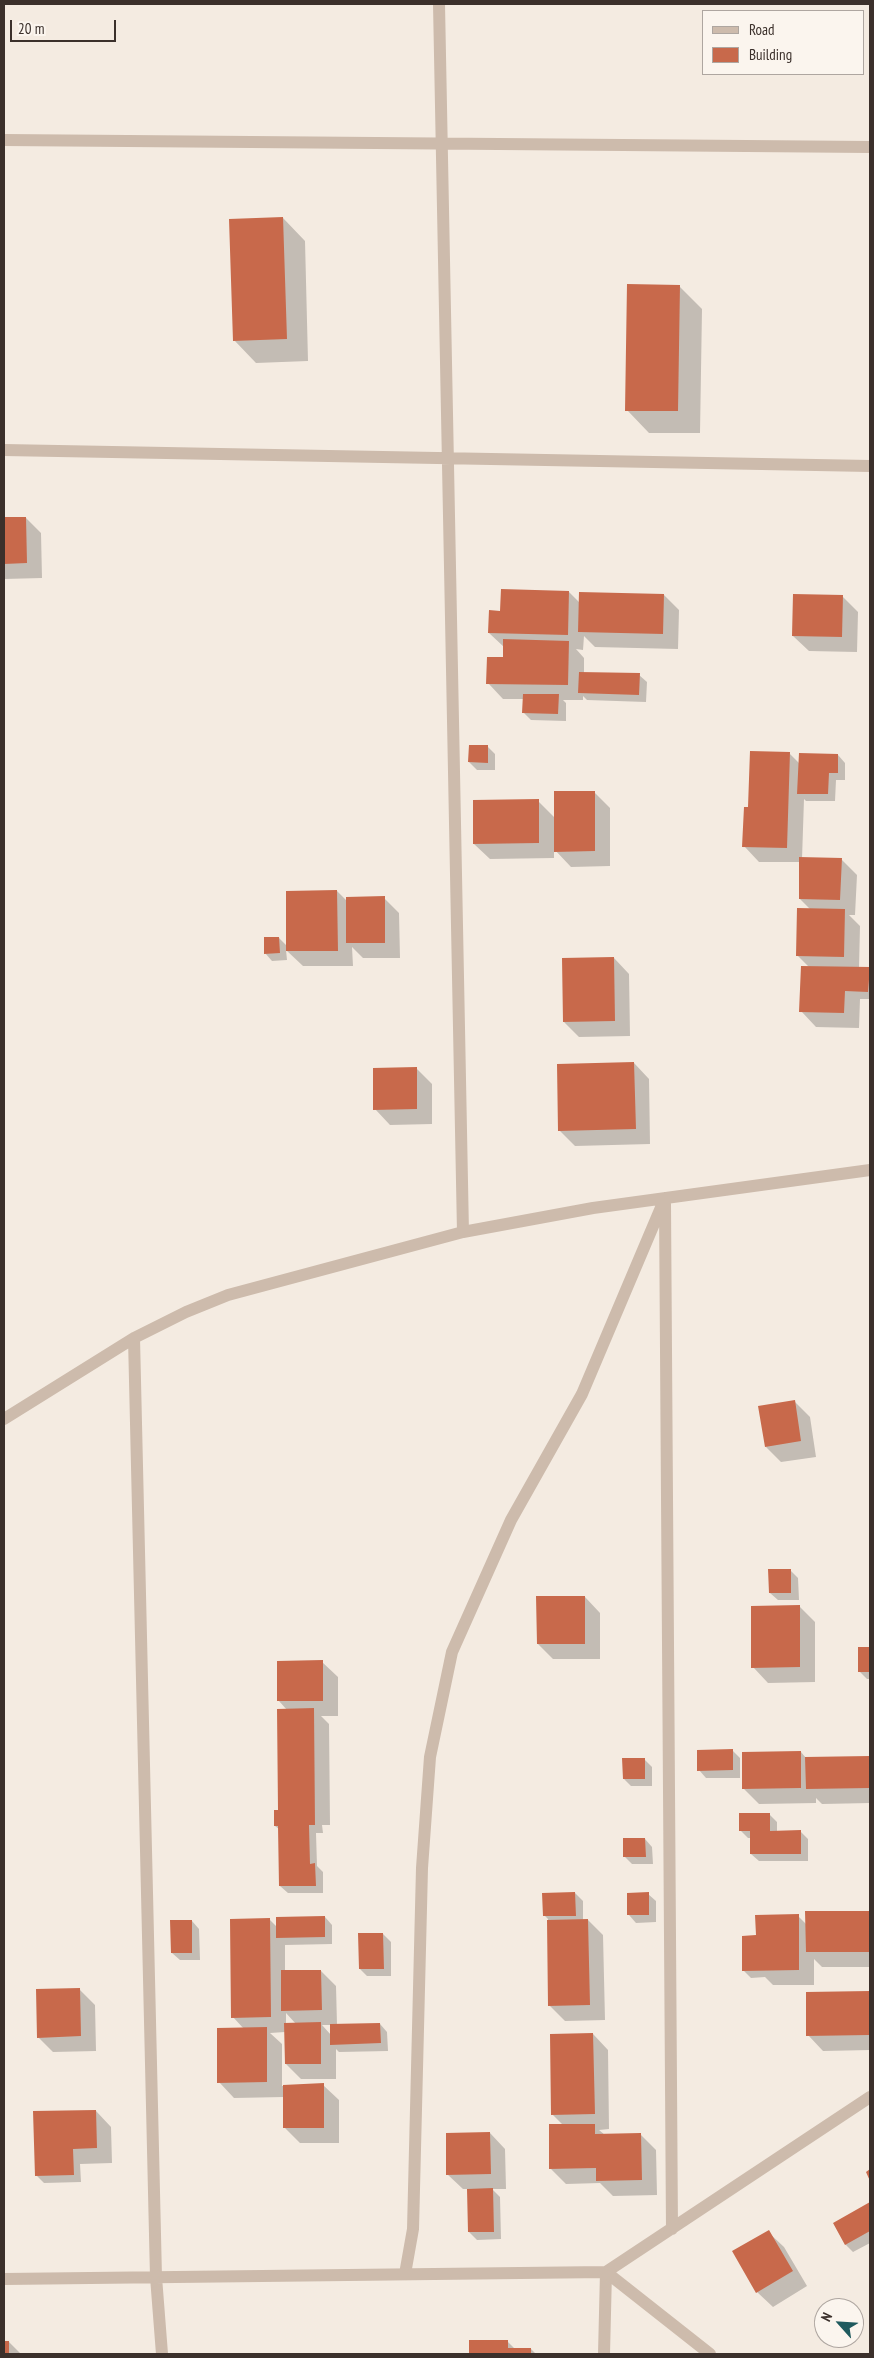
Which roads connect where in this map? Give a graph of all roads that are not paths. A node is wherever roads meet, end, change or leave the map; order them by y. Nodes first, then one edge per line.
1 (439, 4) edge
2 (4, 140) edge
3 (441, 142) junction
4 (870, 147) edge
5 (4, 450) edge
6 (447, 457) junction
7 (870, 466) edge
8 (870, 1170) edge
9 (665, 1198) junction
10 (463, 1232) junction
11 (134, 1338) junction
12 (4, 1419) edge
13 (870, 2097) edge
14 (672, 2229) junction
15 (606, 2272) junction
16 (405, 2274) junction
17 (156, 2277) junction
18 (4, 2279) edge
19 (162, 2354) edge
20 (604, 2354) edge
21 (710, 2354) edge

1 - 3 street
2 - 3 street
3 - 4 street
3 - 6 street
5 - 6 street
6 - 7 street
6 - 10 street
8 - 9 street
9 - 10 street
9 - 14 street
9 - 16 street
10 - 11 street
11 - 12 street
11 - 17 street
13 - 14 street
14 - 15 street
15 - 16 street
15 - 20 street
15 - 21 street
16 - 17 street
17 - 18 street
17 - 19 street

